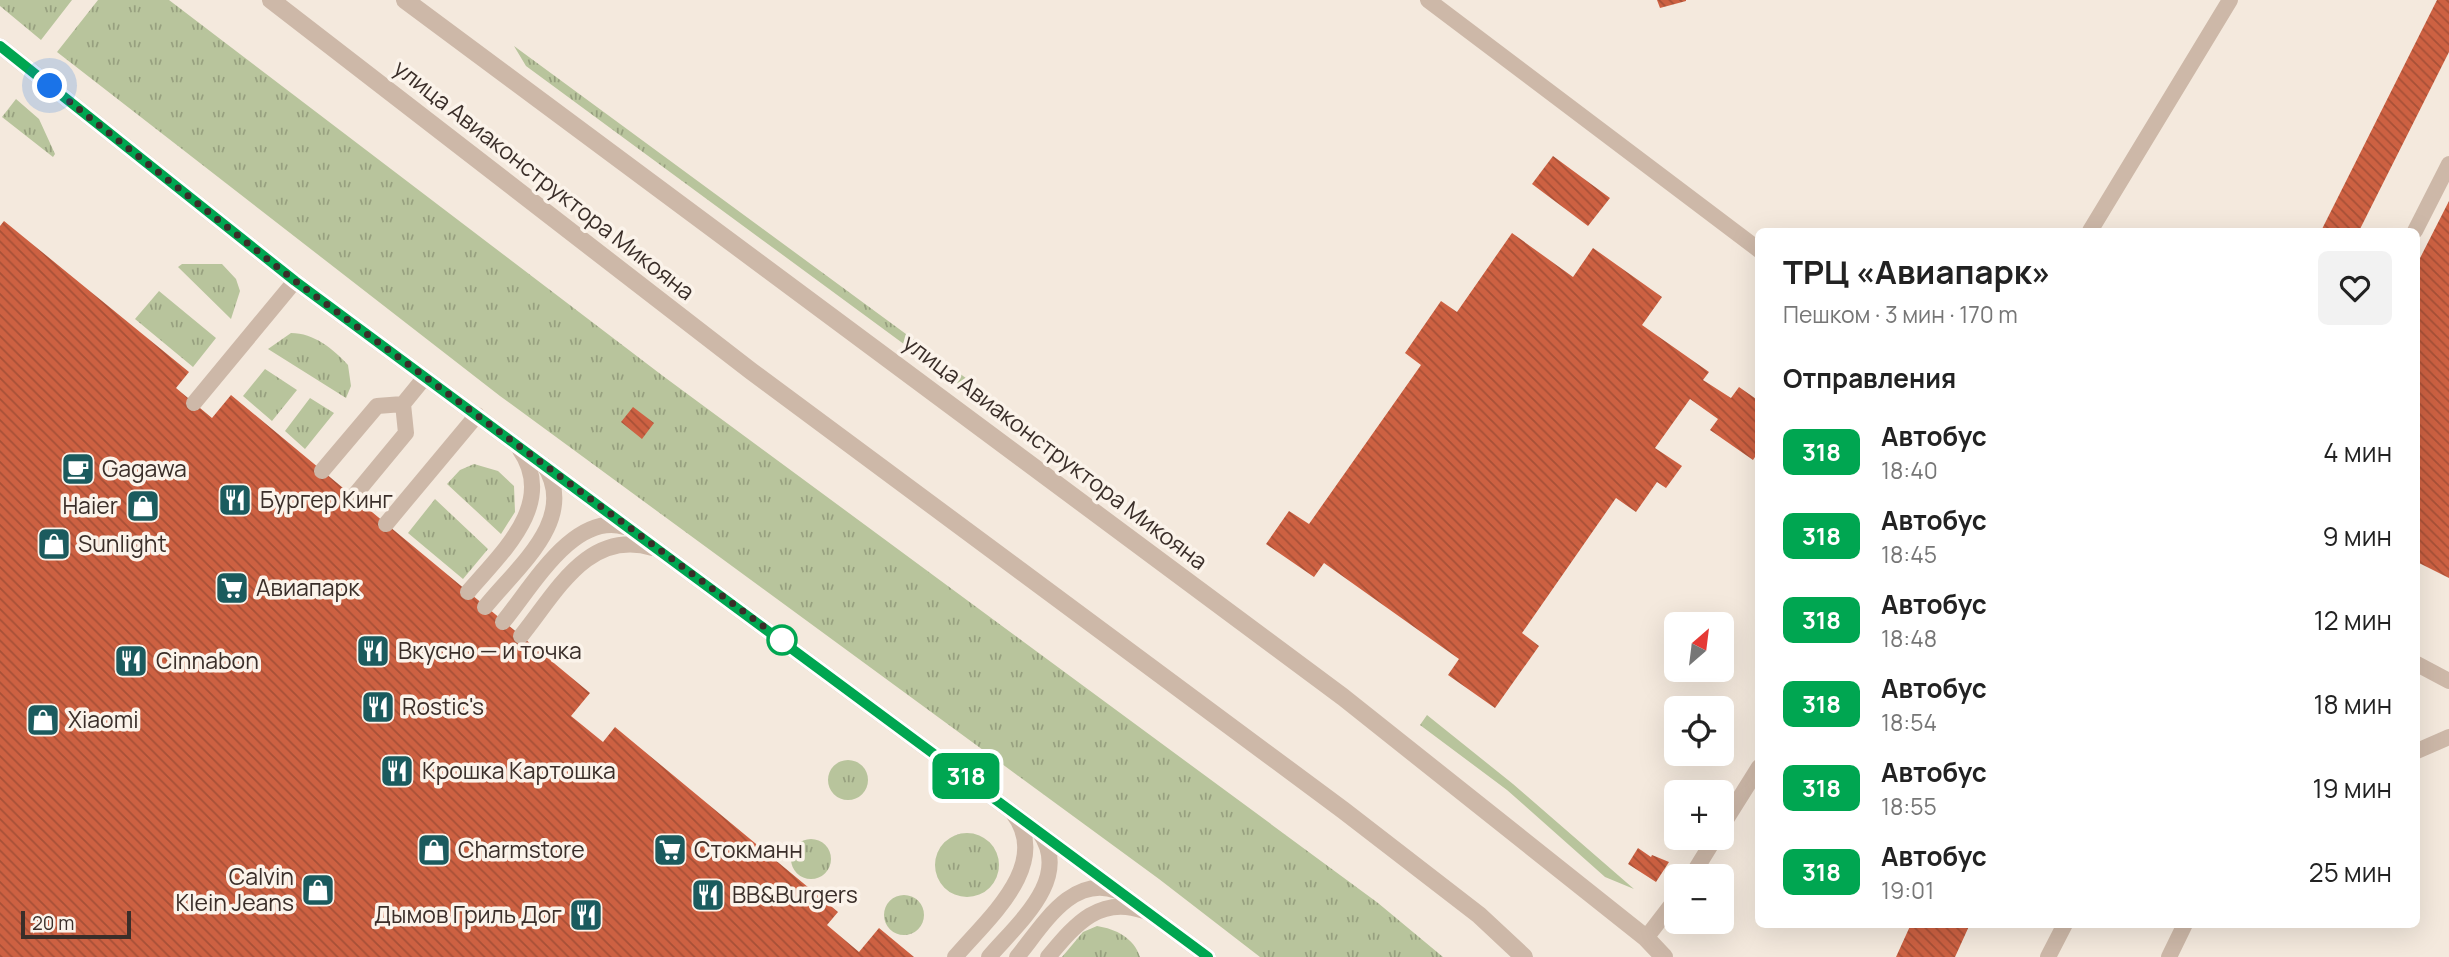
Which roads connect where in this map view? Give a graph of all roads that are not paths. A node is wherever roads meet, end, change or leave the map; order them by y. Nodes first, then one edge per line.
1 (271, 0) edge
2 (405, 0) edge
3 (1428, 0) edge
4 (2230, 0) edge
5 (0, 46) edge
6 (2449, 164) edge
7 (2092, 228) edge
8 (2417, 228) edge
9 (1755, 247) edge
10 (295, 281) junction
11 (425, 377) junction
12 (194, 403) dead end
13 (403, 404) junction
14 (477, 415) junction
15 (509, 438) junction
16 (537, 459) junction
17 (322, 471) dead end
18 (353, 497) dead end
19 (386, 524) dead end
20 (638, 533) junction
21 (664, 553) junction
22 (468, 592) dead end
23 (485, 607) dead end
24 (503, 622) dead end
25 (521, 636) dead end
26 (2420, 666) edge
27 (2449, 681) edge
28 (2449, 737) edge
29 (2420, 750) edge
30 (1755, 773) edge
31 (1004, 804) junction
32 (1734, 808) edge
33 (1031, 824) junction
34 (1135, 901) junction
35 (1664, 914) edge
36 (1160, 920) junction
37 (2063, 928) edge
38 (2183, 928) edge
39 (1646, 938) junction
40 (1201, 955) edge
41 (955, 957) edge
42 (989, 957) edge
43 (1017, 957) edge
44 (1048, 957) edge
45 (1524, 957) edge
46 (1664, 957) edge
47 (2048, 957) edge
48 (2169, 957) edge

1 - 45 street, улица Авиаконструктора Микояна
2 - 39 street, улица Авиаконструктора Микояна
3 - 9 lane
4 - 7 lane
5 - 10 lane
6 - 8 lane
10 - 11 lane
10 - 12 lane
11 - 13 lane
11 - 14 lane
13 - 17 lane
13 - 18 lane
14 - 15 lane
14 - 19 lane
15 - 16 lane
15 - 22 lane
16 - 20 lane
16 - 23 lane
20 - 21 lane
20 - 24 lane
21 - 25 lane
21 - 31 lane
26 - 27 lane
28 - 29 lane
30 - 32 lane
31 - 33 lane
31 - 41 lane
33 - 34 lane
33 - 42 lane
34 - 36 lane
34 - 43 lane
35 - 39 lane
36 - 40 lane
36 - 44 lane
37 - 47 lane
38 - 48 lane
39 - 46 street, улица Авиаконструктора Микояна

